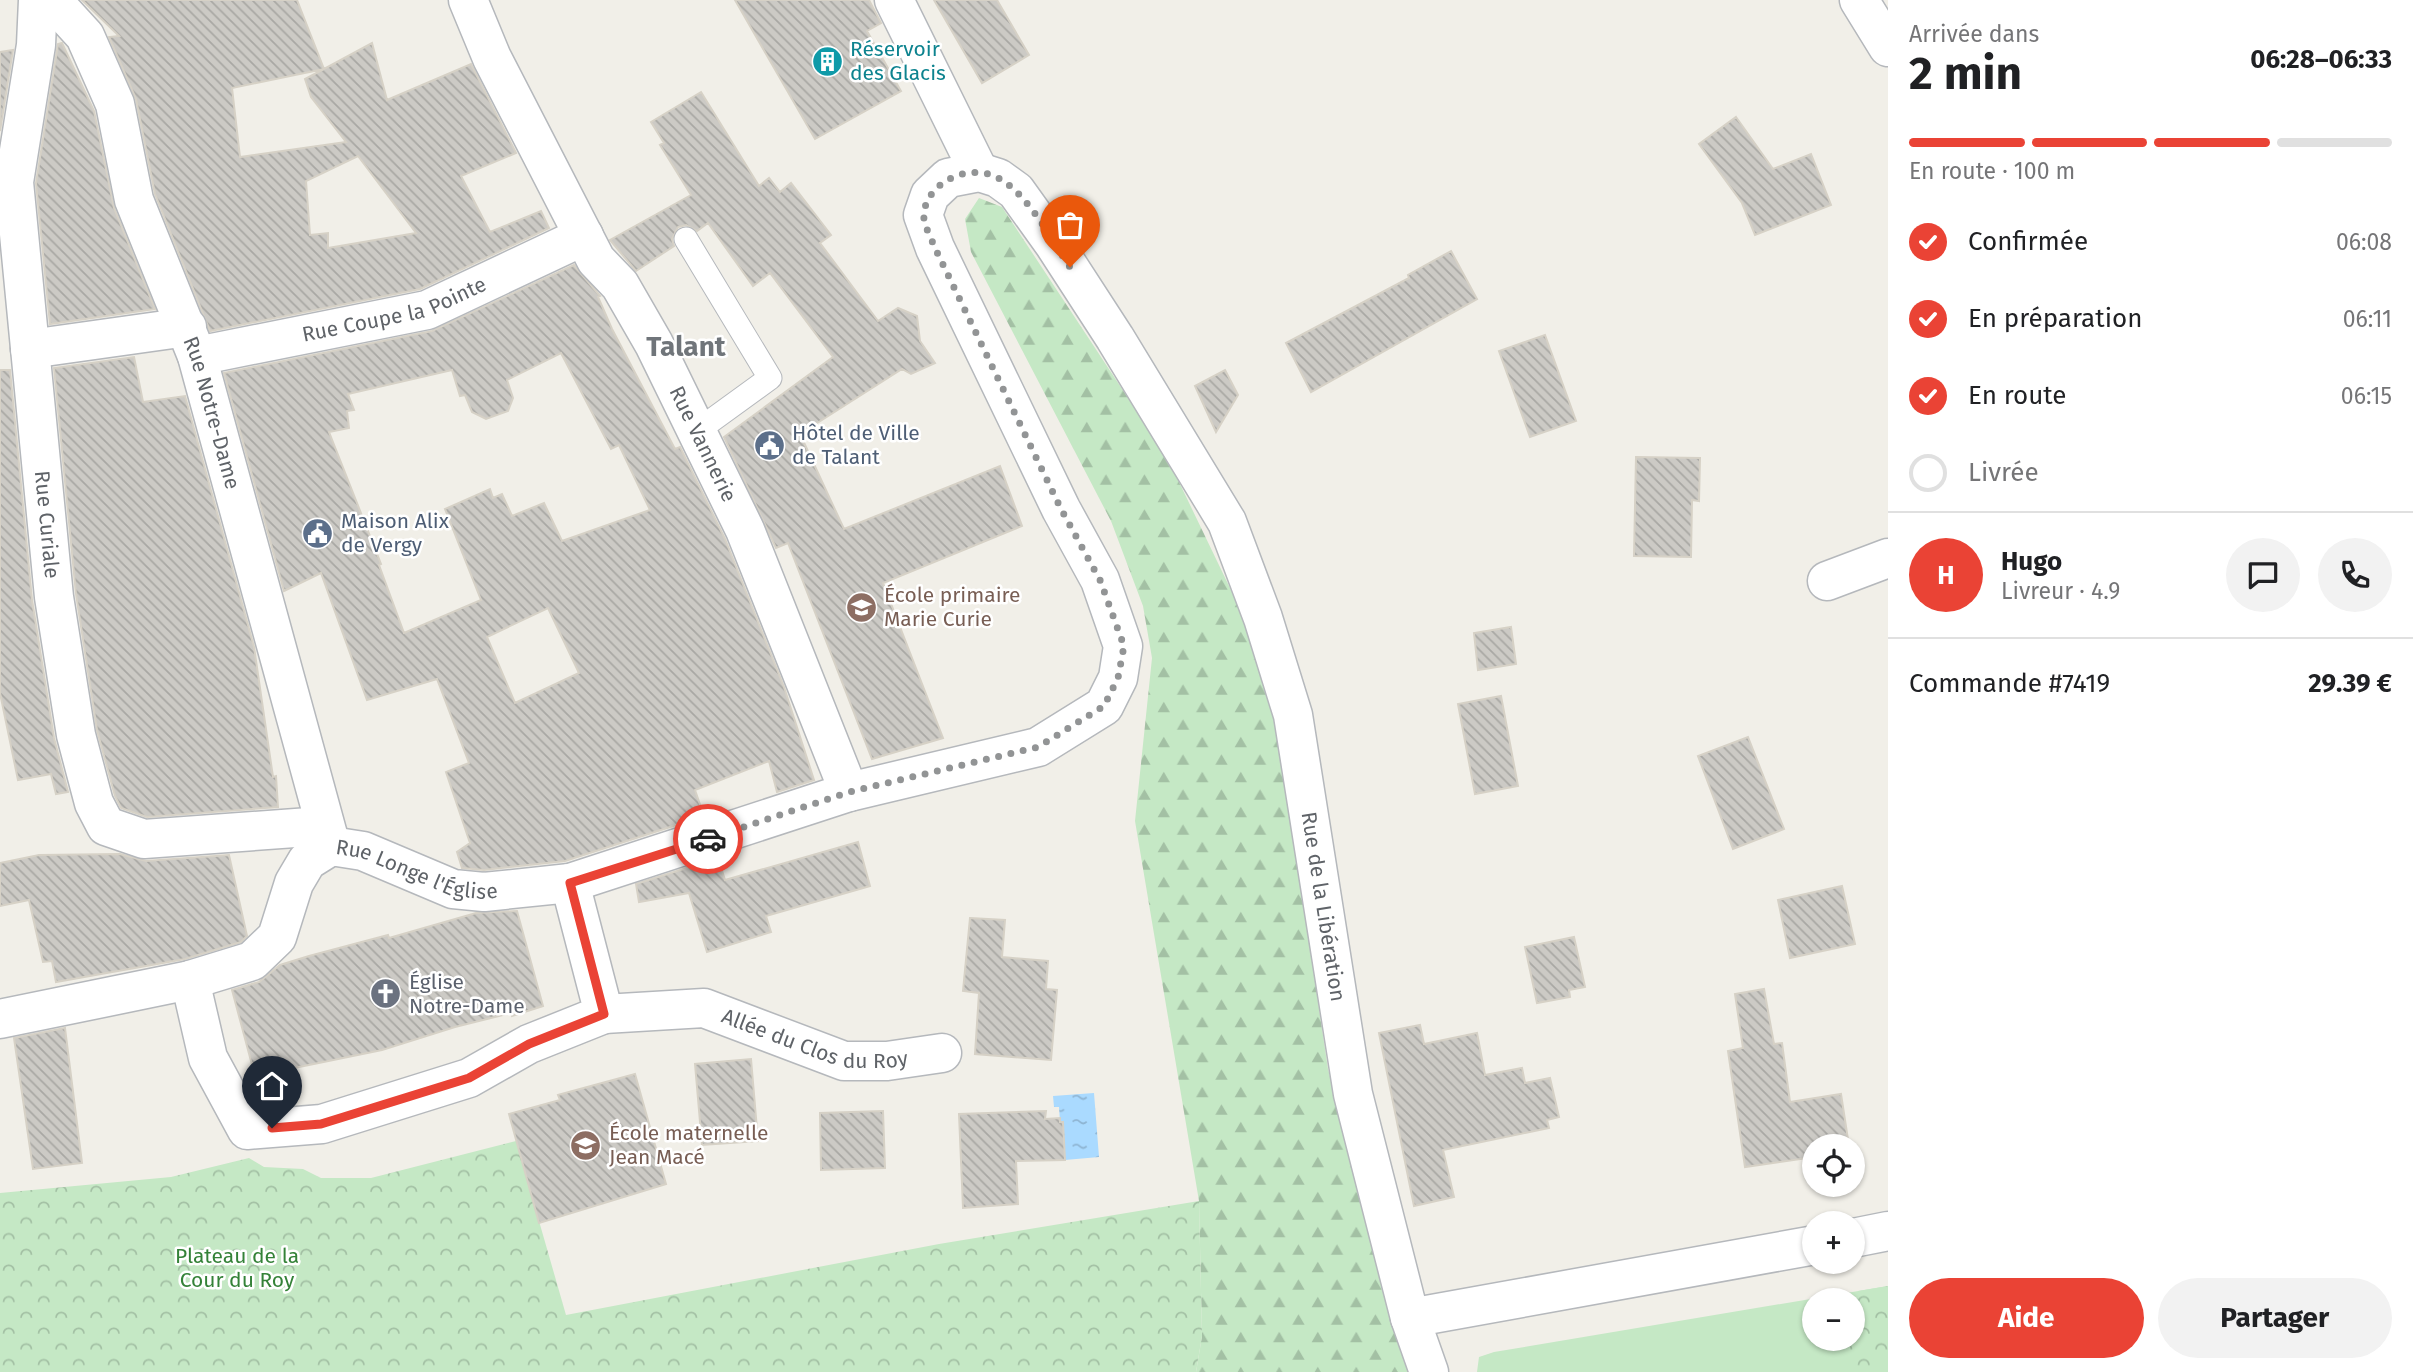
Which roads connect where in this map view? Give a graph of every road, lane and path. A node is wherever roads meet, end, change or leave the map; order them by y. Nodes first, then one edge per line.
1 (38, 0) edge
2 (52, 0) edge
3 (468, 0) edge
4 (894, 0) edge
5 (1859, 0) edge
6 (1888, 47) edge
7 (979, 173) junction
8 (584, 236) junction
9 (686, 239) dead end
10 (192, 342) junction
11 (20, 356) edge
12 (697, 432) junction
13 (1888, 558) edge
14 (1827, 581) dead end
15 (849, 792) junction
16 (327, 836) junction
17 (570, 883) junction
18 (190, 980) junction
19 (604, 1014) junction
20 (0, 1019) edge
21 (942, 1053) dead end
22 (1888, 1231) edge
23 (1865, 1236) edge
24 (1802, 1247) edge
25 (1410, 1318) junction
26 (1429, 1372) edge

1 - 11 street, Rue Curiale
2 - 10 street, Rue Notre-Dame
3 - 8 street, Rue Vannerie
4 - 7 street
5 - 6 street
7 - 15 street, Rue Longe l'Église
7 - 25 street, Rue de la Libération
8 - 10 street, Rue Coupe la Pointe
8 - 12 street, Rue Vannerie
9 - 12 lane
10 - 11 street, Rue Coupe la Pointe
10 - 16 street, Rue Notre-Dame
11 - 16 street, Rue Curiale
12 - 15 street, Rue Vannerie
13 - 14 street
15 - 17 street, Rue Longe l'Église
16 - 17 street, Rue Longe l'Église
16 - 18 street, Rue Longe l'Église
17 - 19 street
18 - 19 street, Allée du Clos du Roy
18 - 20 street, Rue Longe l'Église
19 - 21 street, Allée du Clos du Roy
22 - 23 street
24 - 25 street
25 - 26 street, Rue de la Libération

